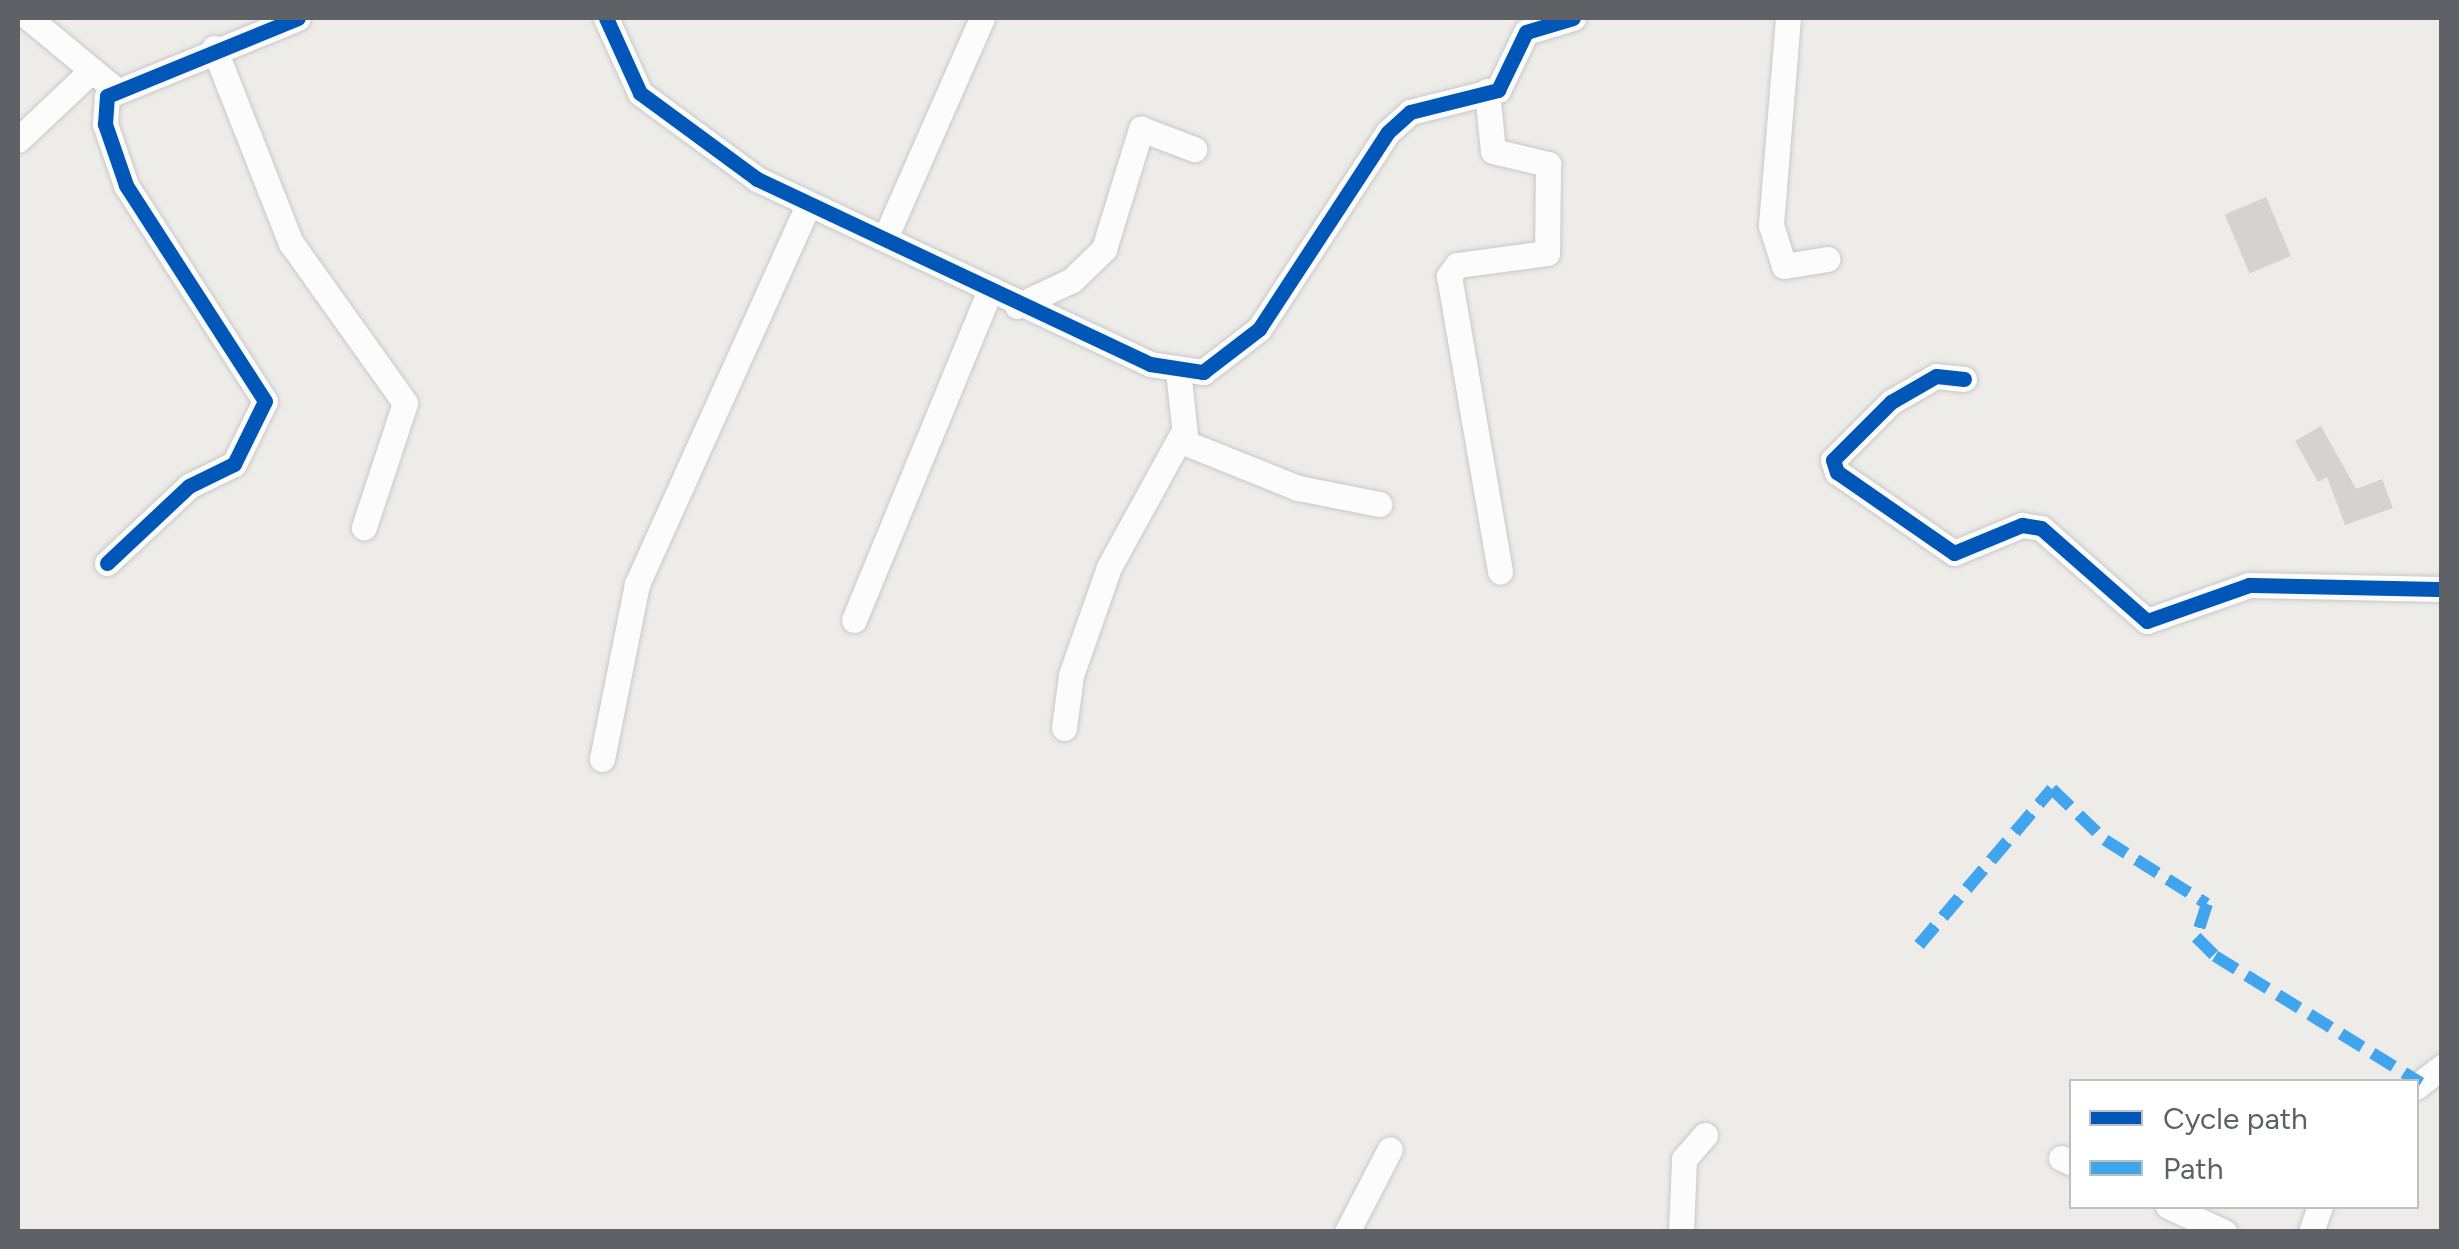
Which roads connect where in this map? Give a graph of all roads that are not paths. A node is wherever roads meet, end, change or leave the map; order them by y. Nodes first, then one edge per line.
1 (29, 18) edge
2 (298, 18) edge
3 (606, 18) edge
4 (982, 18) edge
5 (1572, 18) edge
6 (1788, 18) edge
7 (1525, 25) edge
8 (214, 48) junction
9 (92, 70) junction
10 (112, 86) junction
11 (1487, 91) junction
12 (18, 140) edge
13 (1194, 148) dead end
14 (807, 208) junction
15 (885, 238) junction
16 (1827, 259) dead end
17 (989, 292) junction
18 (1017, 306) junction
19 (1178, 371) junction
20 (1964, 380) dead end
21 (1180, 436) junction
22 (1379, 504) dead end
23 (364, 527) dead end
24 (106, 563) dead end
25 (1500, 572) dead end
26 (2442, 589) edge
27 (854, 620) dead end
28 (1064, 728) dead end
29 (602, 760) dead end
30 (2442, 1067) edge
31 (2419, 1085) edge
32 (1705, 1135) dead end
33 (1390, 1149) dead end
34 (2174, 1209) edge
35 (1346, 1232) edge
36 (1681, 1232) edge
37 (2224, 1232) edge

1 - 9 street
2 - 8 street
3 - 14 street
4 - 15 street
5 - 7 street
6 - 16 street
7 - 11 street
8 - 10 street
8 - 23 street
9 - 10 street
9 - 12 street
10 - 24 street
11 - 19 street
11 - 25 street
13 - 18 street
14 - 15 street
14 - 29 street
15 - 17 street
17 - 18 street
17 - 27 street
18 - 19 street
19 - 21 street
20 - 26 street
21 - 22 street
21 - 28 street
30 - 31 street
32 - 36 street
33 - 35 street
34 - 37 street

